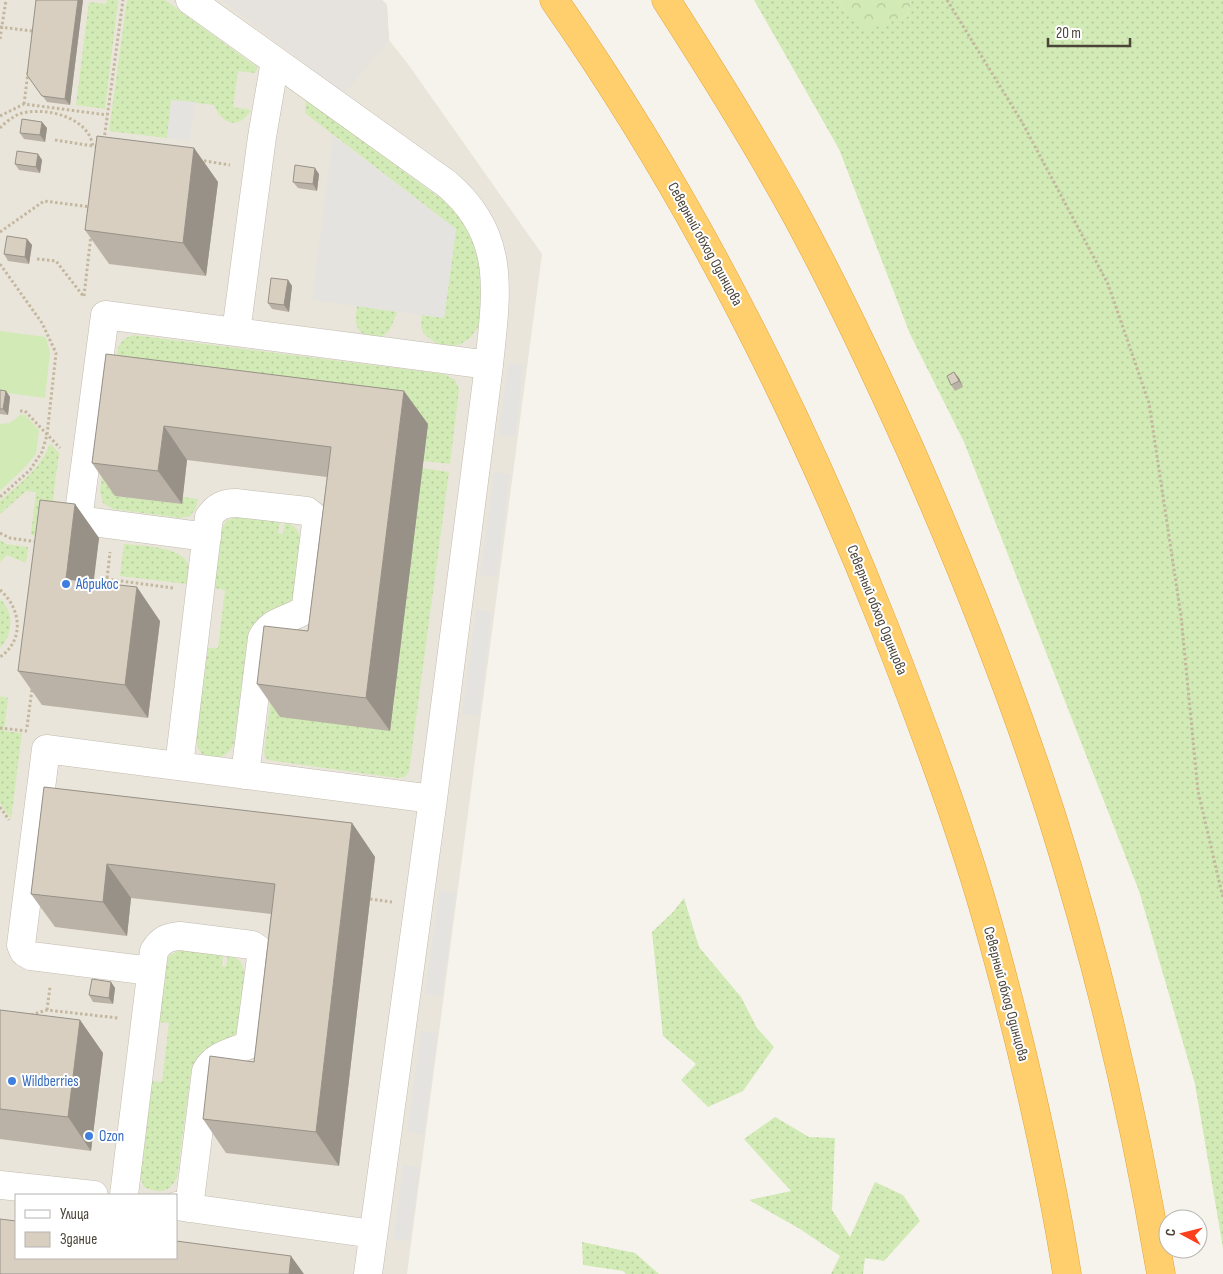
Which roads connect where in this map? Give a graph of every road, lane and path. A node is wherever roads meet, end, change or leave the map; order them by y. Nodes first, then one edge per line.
1 (6, 0) edge
2 (554, 0) edge
3 (666, 0) edge
4 (947, 0) edge
5 (207, 5) edge
6 (1, 27) edge
7 (0, 39) edge
8 (31, 40) edge
9 (275, 61) junction
10 (28, 68) edge
11 (24, 104) junction
12 (44, 106) junction
13 (44, 112) junction
14 (107, 115) dead end
15 (0, 116) edge
16 (0, 128) edge
17 (55, 140) dead end
18 (93, 146) junction
19 (103, 147) edge
20 (194, 160) edge
21 (258, 169) junction
22 (95, 208) edge
23 (0, 232) edge
24 (37, 258) dead end
25 (0, 264) edge
26 (105, 315) junction
27 (236, 332) junction
28 (489, 365) junction
29 (20, 410) dead end
30 (47, 434) junction
31 (64, 452) dead end
32 (0, 497) edge
33 (113, 524) junction
34 (0, 533) edge
35 (207, 537) junction
36 (43, 542) edge
37 (106, 580) junction
38 (0, 590) edge
39 (200, 592) junction
40 (104, 596) edge
41 (18, 628) junction
42 (25, 629) edge
43 (0, 657) edge
44 (0, 728) edge
45 (27, 731) dead end
46 (179, 766) junction
47 (245, 775) junction
48 (433, 799) junction
49 (1223, 898) edge
50 (370, 899) dead end
51 (396, 903) dead end
52 (151, 971) junction
53 (28, 1016) edge
54 (145, 1021) junction
55 (0, 1185) edge
56 (85, 1194) edge
57 (124, 1194) edge
58 (182, 1207) edge
59 (373, 1234) junction
60 (368, 1274) edge
61 (1067, 1274) edge
62 (1160, 1274) edge

1 - 6 path
2 - 61 highway, Северный обход Одинцова
3 - 62 highway
4 - 49 path
5 - 9 lane
6 - 7 path
6 - 8 path
9 - 21 lane
9 - 28 lane
10 - 11 path
11 - 12 path
11 - 15 path
12 - 13 path
12 - 14 path
13 - 16 path
13 - 18 path
17 - 18 path
18 - 19 path
20 - 21 path
21 - 27 lane
22 - 23 path
24 - 26 path
25 - 30 path
26 - 27 lane
26 - 33 lane
27 - 28 lane
28 - 48 lane
29 - 30 path
30 - 31 path
30 - 32 path
33 - 35 lane
33 - 37 path
34 - 36 path
35 - 39 lane
35 - 47 lane
37 - 39 path
37 - 40 path
38 - 41 path
39 - 46 lane
41 - 42 path
41 - 43 path
44 - 45 path
46 - 47 lane
46 - 52 lane
47 - 48 lane
48 - 59 lane
50 - 51 path
52 - 54 lane
52 - 58 lane
53 - 54 path
54 - 57 lane
55 - 56 lane
58 - 59 lane
59 - 60 lane

